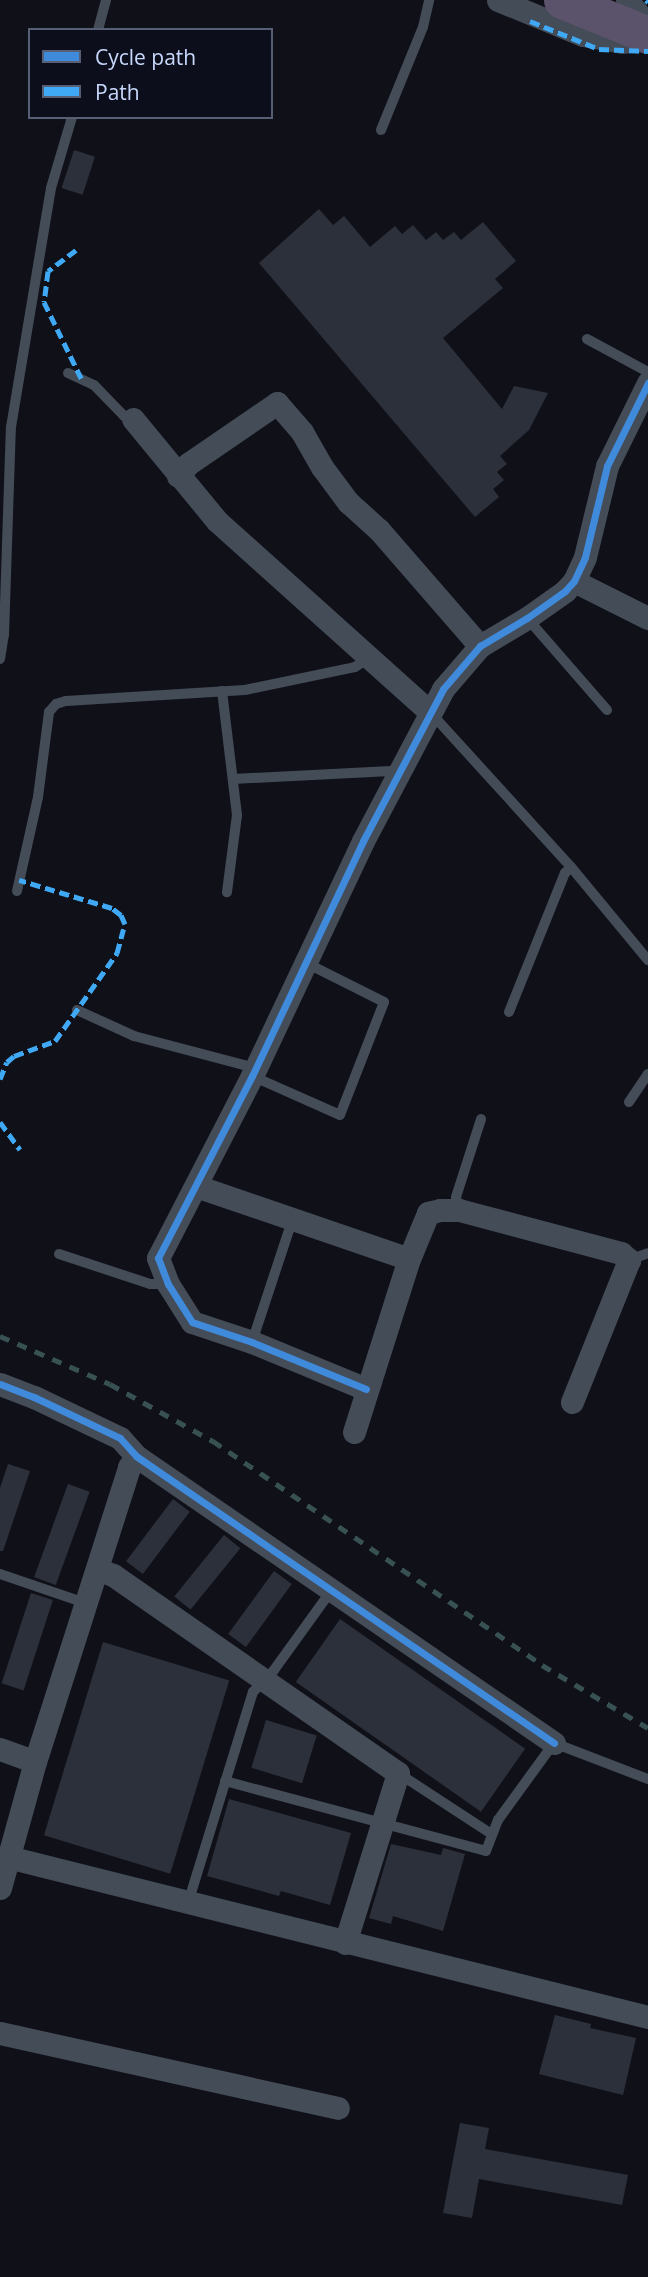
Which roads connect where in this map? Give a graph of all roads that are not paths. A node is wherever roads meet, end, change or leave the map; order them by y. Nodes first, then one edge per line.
1 (106, 0) edge
2 (429, 0) edge
3 (498, 0) edge
4 (562, 0) edge
5 (627, 0) edge
6 (648, 26) edge
7 (99, 28) edge
8 (648, 37) edge
9 (71, 119) edge
10 (381, 130) dead end
11 (587, 339) dead end
12 (648, 372) edge
13 (68, 373) dead end
14 (648, 383) edge
15 (640, 417) edge
16 (133, 419) joint
17 (11, 426) junction
18 (0, 433) edge
19 (178, 475) junction
20 (574, 582) junction
21 (527, 618) junction
22 (648, 618) edge
23 (480, 646) junction
24 (369, 658) junction
25 (0, 659) edge
26 (222, 691) junction
27 (607, 710) dead end
28 (430, 712) junction
29 (399, 774) junction
30 (233, 779) junction
31 (571, 867) junction
32 (16, 891) dead end
33 (227, 892) dead end
34 (648, 960) edge
35 (306, 963) junction
36 (77, 1010) dead end
37 (509, 1012) dead end
38 (253, 1072) junction
39 (648, 1074) edge
40 (629, 1102) dead end
41 (481, 1119) dead end
42 (196, 1186) junction
43 (459, 1210) junction
44 (292, 1221) junction
45 (59, 1254) dead end
46 (639, 1257) edge
47 (409, 1259) junction
48 (168, 1284) junction
49 (252, 1342) junction
50 (0, 1384) edge
51 (366, 1389) junction
52 (572, 1402) dead end
53 (354, 1432) dead end
54 (136, 1456) junction
55 (97, 1569) junction
56 (0, 1574) edge
57 (331, 1591) junction
58 (85, 1603) junction
59 (264, 1680) junction
60 (554, 1743) junction
61 (0, 1749) edge
62 (35, 1762) junction
63 (398, 1773) junction
64 (648, 1779) edge
65 (225, 1781) junction
66 (383, 1822) junction
67 (490, 1833) junction
68 (8, 1857) junction
69 (0, 1888) edge
70 (188, 1903) junction
71 (345, 1943) junction
72 (648, 2017) edge
73 (0, 2033) edge
74 (338, 2108) dead end

1 - 7 lane
2 - 10 lane
3 - 8 street
4 - 8 highway
5 - 6 street
9 - 17 lane
11 - 12 lane
13 - 16 lane
14 - 15 street
15 - 20 street
16 - 19 street
17 - 18 lane
17 - 25 lane
19 - 23 street
19 - 24 street
20 - 21 street
20 - 22 street
21 - 23 street
21 - 27 lane
23 - 28 street
24 - 26 lane
24 - 28 street
26 - 30 lane
26 - 32 lane
28 - 29 street
28 - 31 lane
29 - 30 lane
29 - 35 street
30 - 33 lane
31 - 34 lane
31 - 37 lane
35 - 38 street
35 - 38 lane
36 - 38 lane
38 - 42 street
39 - 40 lane
41 - 43 lane
42 - 44 street
42 - 48 street
43 - 46 street
43 - 47 street
44 - 47 street
44 - 49 lane
45 - 48 lane
46 - 52 street
47 - 51 street
48 - 49 street
49 - 51 street
50 - 54 street
51 - 53 street
54 - 55 street
54 - 57 street
55 - 58 street
55 - 59 street
56 - 58 lane
57 - 59 lane
57 - 60 street
58 - 62 street
59 - 63 street
59 - 65 lane
60 - 64 lane
60 - 67 lane
61 - 62 street
62 - 68 street
63 - 66 street
63 - 67 lane
65 - 66 lane
65 - 70 lane
66 - 67 lane
66 - 71 street
68 - 69 street
68 - 70 street
70 - 71 street
71 - 72 street
73 - 74 street

